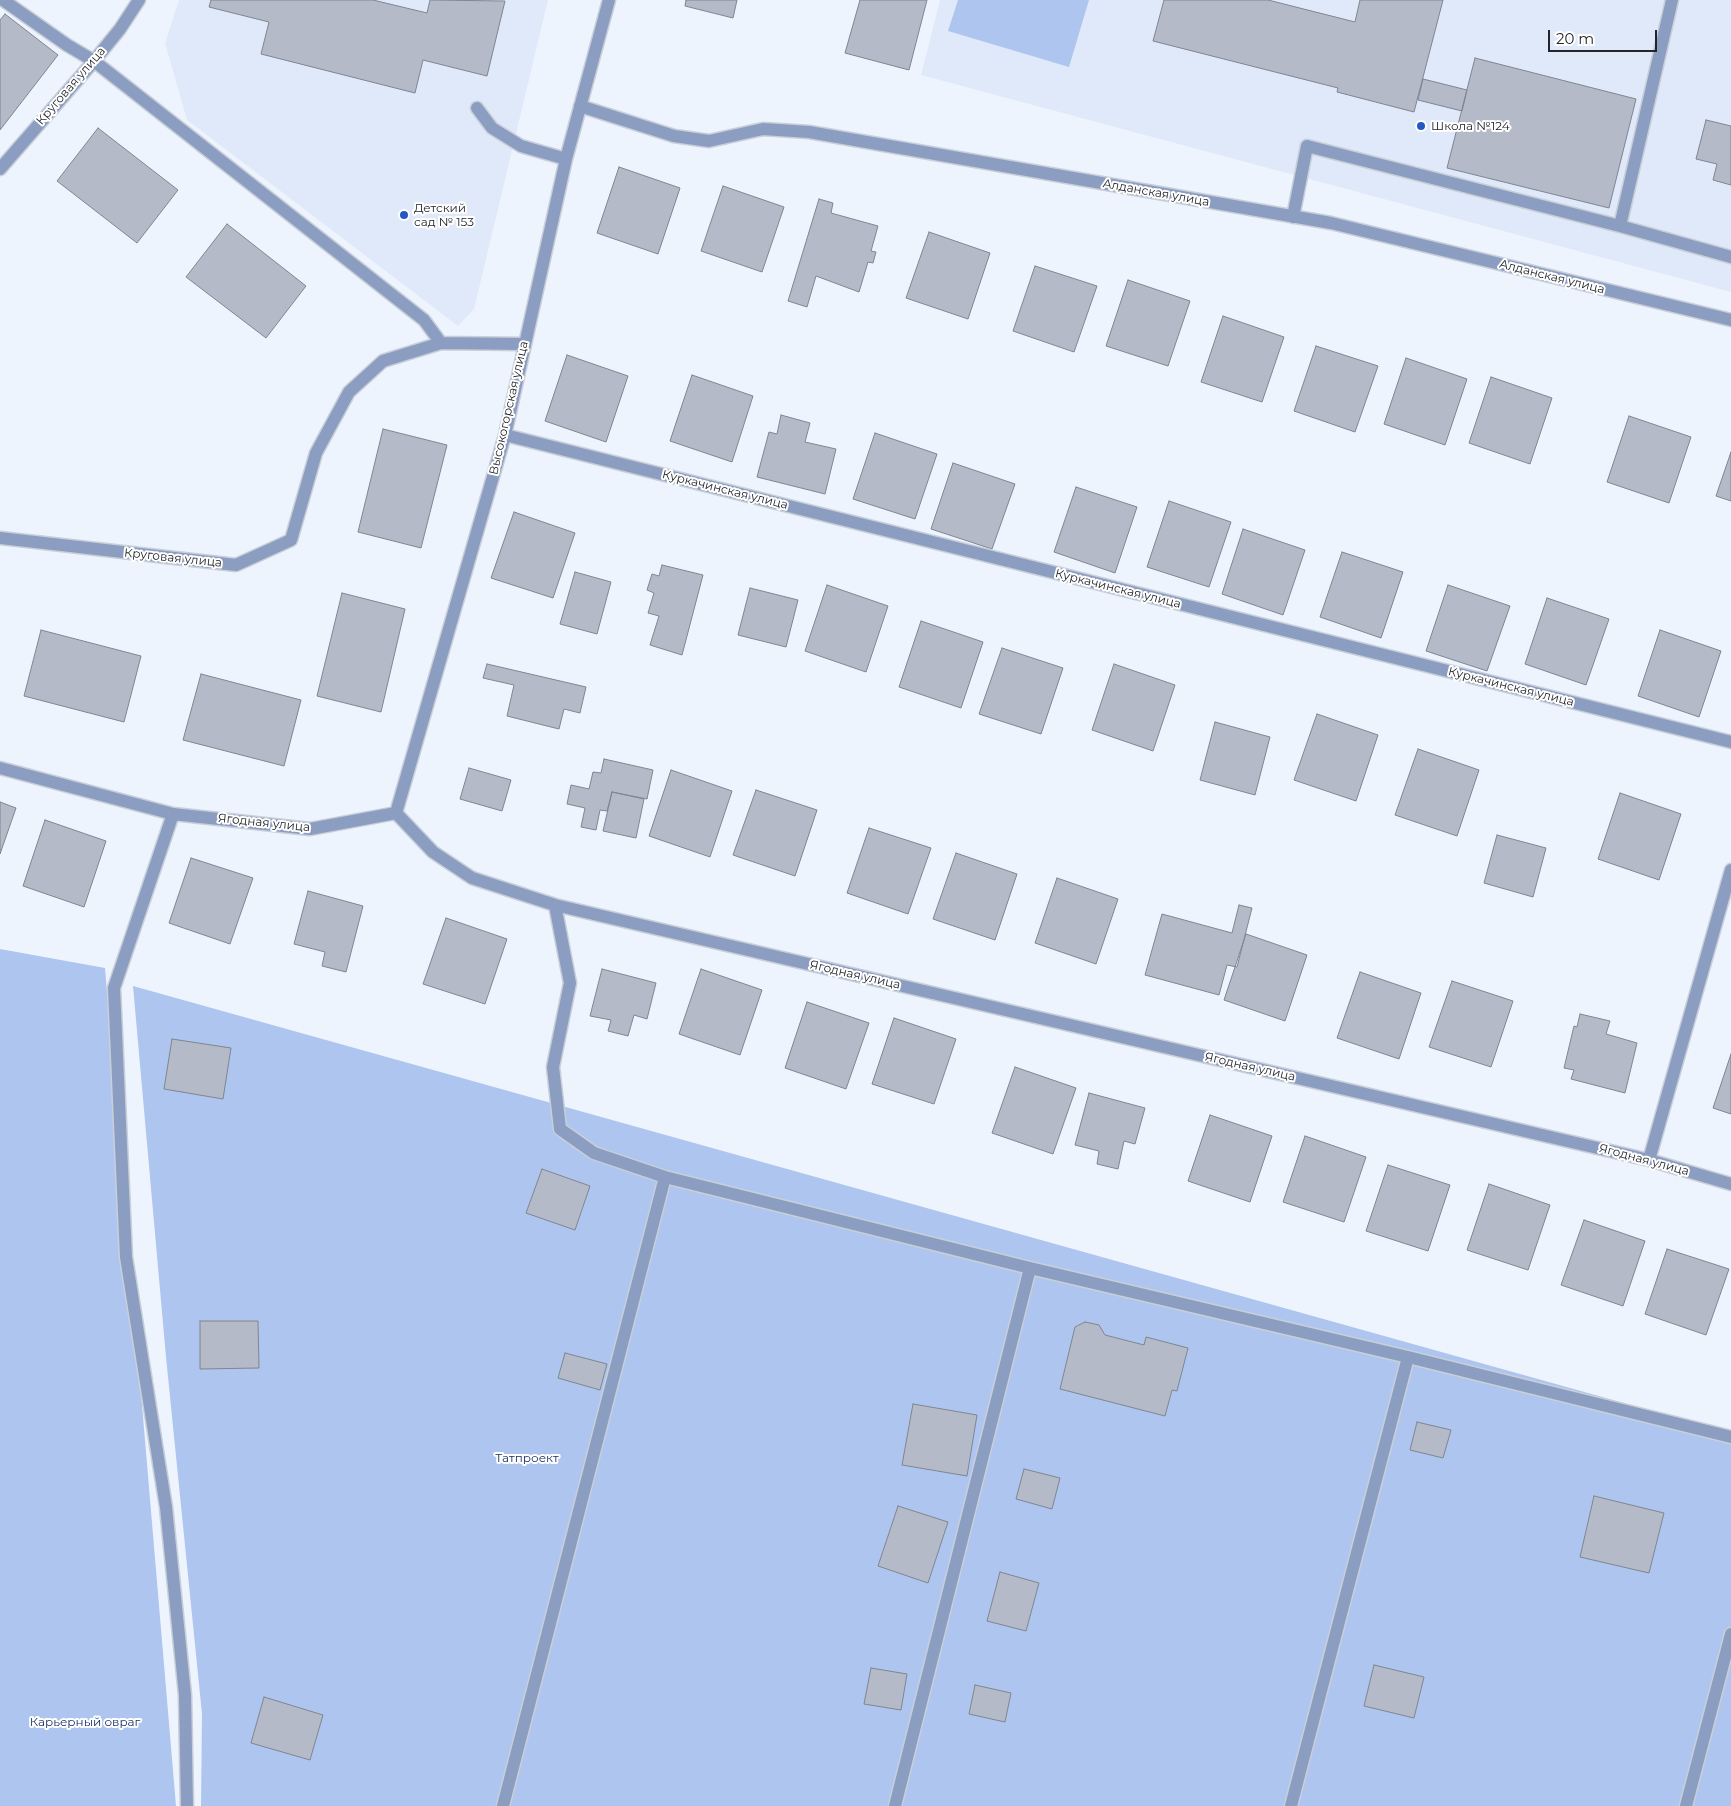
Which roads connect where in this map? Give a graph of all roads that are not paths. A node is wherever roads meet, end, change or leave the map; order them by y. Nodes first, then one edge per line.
1 (3, 0) edge
2 (139, 0) edge
3 (609, 0) edge
4 (1672, 0) edge
5 (94, 61) junction
6 (580, 106) junction
7 (476, 108) dead end
8 (566, 159) junction
9 (0, 169) edge
10 (1293, 217) junction
11 (1620, 226) junction
12 (1731, 257) edge
13 (1731, 320) edge
14 (441, 343) junction
15 (525, 344) junction
16 (505, 435) junction
17 (0, 538) edge
18 (1731, 742) edge
19 (0, 768) edge
20 (396, 813) junction
21 (173, 814) junction
22 (1731, 870) edge
23 (555, 905) junction
24 (1649, 1160) junction
25 (665, 1177) junction
26 (1731, 1184) edge
27 (1030, 1268) junction
28 (1408, 1357) junction
29 (1731, 1437) edge
30 (1731, 1634) edge
31 (187, 1806) edge
32 (503, 1806) edge
33 (895, 1806) edge
34 (1291, 1806) edge
35 (1686, 1806) edge

1 - 5 street
2 - 5 street, Круговая улица
3 - 6 street, Высокогорская улица
4 - 11 street
5 - 9 street, Круговая улица
5 - 14 street
6 - 8 street, Высокогорская улица
6 - 10 street, Алданская улица
7 - 8 street
8 - 15 street, Высокогорская улица
10 - 11 street
10 - 13 street, Алданская улица
11 - 12 street
14 - 15 street, Круговая улица
14 - 17 street, Круговая улица
15 - 16 street, Высокогорская улица
16 - 18 street, Куркачинская улица
16 - 20 street, Высокогорская улица
19 - 21 street, Ягодная улица
20 - 21 street, Ягодная улица
20 - 23 street, Ягодная улица
21 - 31 street
22 - 24 street
23 - 24 street, Ягодная улица
23 - 25 street
24 - 26 street, Ягодная улица
25 - 27 street
25 - 32 street
27 - 28 street
27 - 33 street
28 - 29 street
28 - 34 street
30 - 35 street

